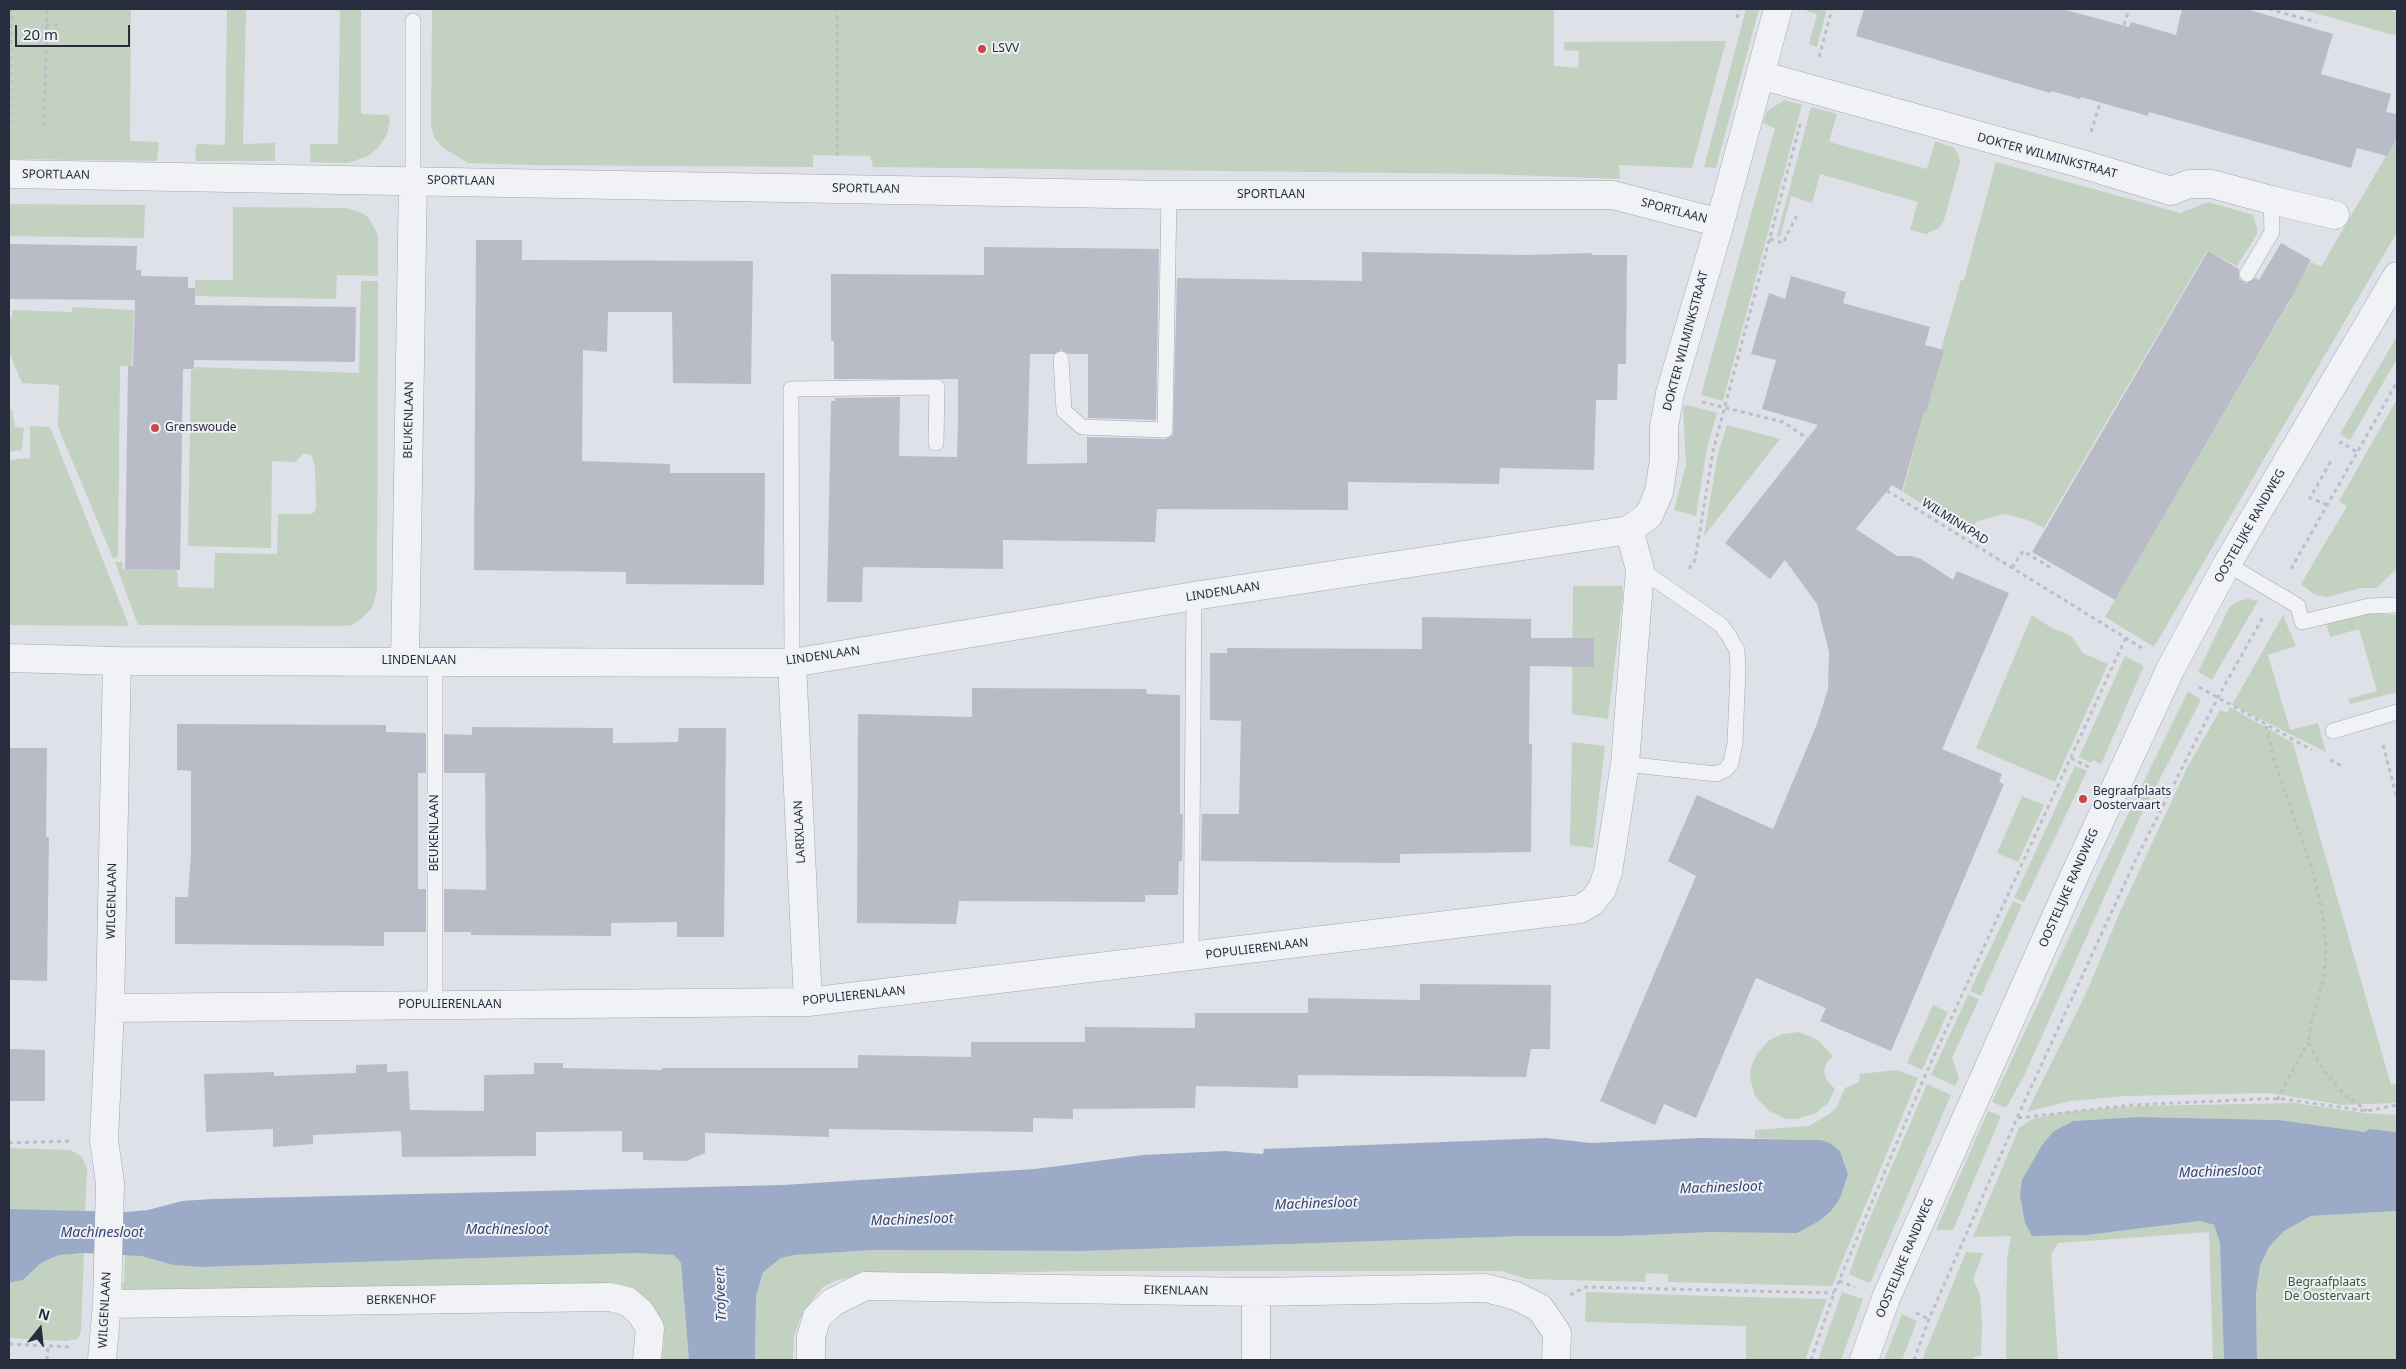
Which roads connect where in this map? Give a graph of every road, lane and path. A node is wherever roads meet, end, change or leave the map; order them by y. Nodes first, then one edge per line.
1 (11, 9) edge
2 (47, 9) edge
3 (837, 9) edge
4 (1778, 9) edge
5 (1832, 9) edge
6 (2128, 9) edge
7 (2269, 9) edge
8 (413, 21) dead end
9 (2316, 22) dead end
10 (46, 24) junction
11 (62, 25) dead end
12 (1760, 75) junction
13 (1809, 89) junction
14 (9, 104) edge
15 (10, 124) edge
16 (44, 126) dead end
17 (2082, 164) junction
18 (9, 174) edge
19 (413, 180) junction
20 (836, 188) junction
21 (1169, 195) junction
22 (2271, 200) junction
23 (1797, 215) dead end
24 (2335, 215) dead end
25 (1720, 223) junction
26 (1770, 239) junction
27 (2247, 274) dead end
28 (2397, 276) edge
29 (1061, 359) dead end
30 (2397, 382) edge
31 (1670, 394) junction
32 (1726, 408) junction
33 (936, 443) dead end
34 (2336, 450) dead end
35 (2357, 452) junction
36 (2332, 458) dead end
37 (2327, 505) junction
38 (1629, 530) junction
39 (2227, 564) junction
40 (2012, 568) junction
41 (2051, 568) dead end
42 (1640, 570) junction
43 (1672, 592) junction
44 (2277, 593) junction
45 (1194, 596) junction
46 (2397, 605) edge
47 (2126, 637) junction
48 (9, 658) edge
49 (116, 661) junction
50 (405, 661) junction
51 (435, 661) junction
52 (792, 663) junction
53 (2171, 668) junction
54 (2217, 699) junction
55 (2397, 712) edge
56 (2376, 718) junction
57 (2266, 726) junction
58 (2332, 731) dead end
59 (2318, 753) dead end
60 (2326, 758) dead end
61 (1625, 764) junction
62 (2344, 767) dead end
63 (2397, 798) edge
64 (1191, 957) junction
65 (808, 1002) junction
66 (435, 1005) junction
67 (110, 1008) junction
68 (2308, 1042) junction
69 (2277, 1100) junction
70 (2397, 1105) edge
71 (2367, 1111) junction
72 (2017, 1118) junction
73 (104, 1140) junction
74 (9, 1143) edge
75 (1256, 1292) junction
76 (107, 1293) junction
77 (1834, 1293) junction
78 (1540, 1308) junction
79 (9, 1344) edge
80 (48, 1346) junction
81 (102, 1355) edge
82 (47, 1360) edge
83 (647, 1360) edge
84 (811, 1360) edge
85 (1256, 1360) edge
86 (1556, 1360) edge
87 (1811, 1360) edge
88 (1864, 1360) edge
89 (1914, 1360) edge

1 - 14 path
2 - 10 path
3 - 20 path
4 - 12 street, DOKTER WILMINKSTRAAT
5 - 13 path
6 - 17 path
7 - 9 path
8 - 19 lane
10 - 11 path
10 - 16 path
12 - 13 street, DOKTER WILMINKSTRAAT
12 - 25 street, DOKTER WILMINKSTRAAT
13 - 17 street, DOKTER WILMINKSTRAAT
13 - 26 path
14 - 15 path
17 - 22 street, DOKTER WILMINKSTRAAT
18 - 19 street, SPORTLAAN
19 - 20 street, SPORTLAAN
19 - 50 street, BEUKENLAAN
20 - 21 street, SPORTLAAN
21 - 25 street, SPORTLAAN
21 - 29 lane
22 - 24 street, DOKTER WILMINKSTRAAT
22 - 27 lane
23 - 26 path
25 - 31 street, DOKTER WILMINKSTRAAT
26 - 32 path
28 - 39 street, OOSTELIJKE RANDWEG
30 - 35 path
31 - 32 path, WILMINKPAD
31 - 38 street, DOKTER WILMINKSTRAAT
32 - 40 path, WILMINKPAD
32 - 43 path
33 - 52 lane
34 - 35 path
35 - 37 path
36 - 37 path
37 - 44 path
38 - 42 street
38 - 45 street, LINDENLAAN
39 - 44 lane
39 - 53 street, OOSTELIJKE RANDWEG
40 - 41 path
40 - 47 path, WILMINKPAD
42 - 43 lane
42 - 61 street
43 - 61 lane
44 - 46 lane
44 - 54 path
45 - 52 street, LINDENLAAN
45 - 64 lane
47 - 53 path, WILMINKPAD
47 - 77 path
48 - 49 street, LINDENLAAN
49 - 50 street, LINDENLAAN
49 - 67 street, WILGENLAAN
50 - 51 street, LINDENLAAN
51 - 52 street, LINDENLAAN
51 - 66 lane, BEUKENLAAN
52 - 65 street, LARIXLAAN
53 - 54 path, WILMINKPAD
53 - 88 street, OOSTELIJKE RANDWEG
54 - 57 path, WILMINKPAD
54 - 72 path
55 - 56 lane
56 - 58 lane
56 - 63 path
57 - 59 path, WILMINKPAD
57 - 68 path
60 - 62 path
61 - 64 street, POPULIERENLAAN
64 - 65 street, POPULIERENLAAN
65 - 66 street, POPULIERENLAAN
66 - 67 street, POPULIERENLAAN
67 - 73 street, WILGENLAAN
68 - 69 path
68 - 71 path
69 - 71 path
69 - 72 path
70 - 71 path
72 - 89 path
73 - 74 path
73 - 76 street, WILGENLAAN
75 - 78 street, EIKENLAAN
75 - 84 street, EIKENLAAN
75 - 85 street
76 - 81 street, WILGENLAAN
76 - 83 street, BERKENHOF
77 - 78 path
77 - 87 path
78 - 86 street
79 - 80 path
80 - 81 path
80 - 82 path

